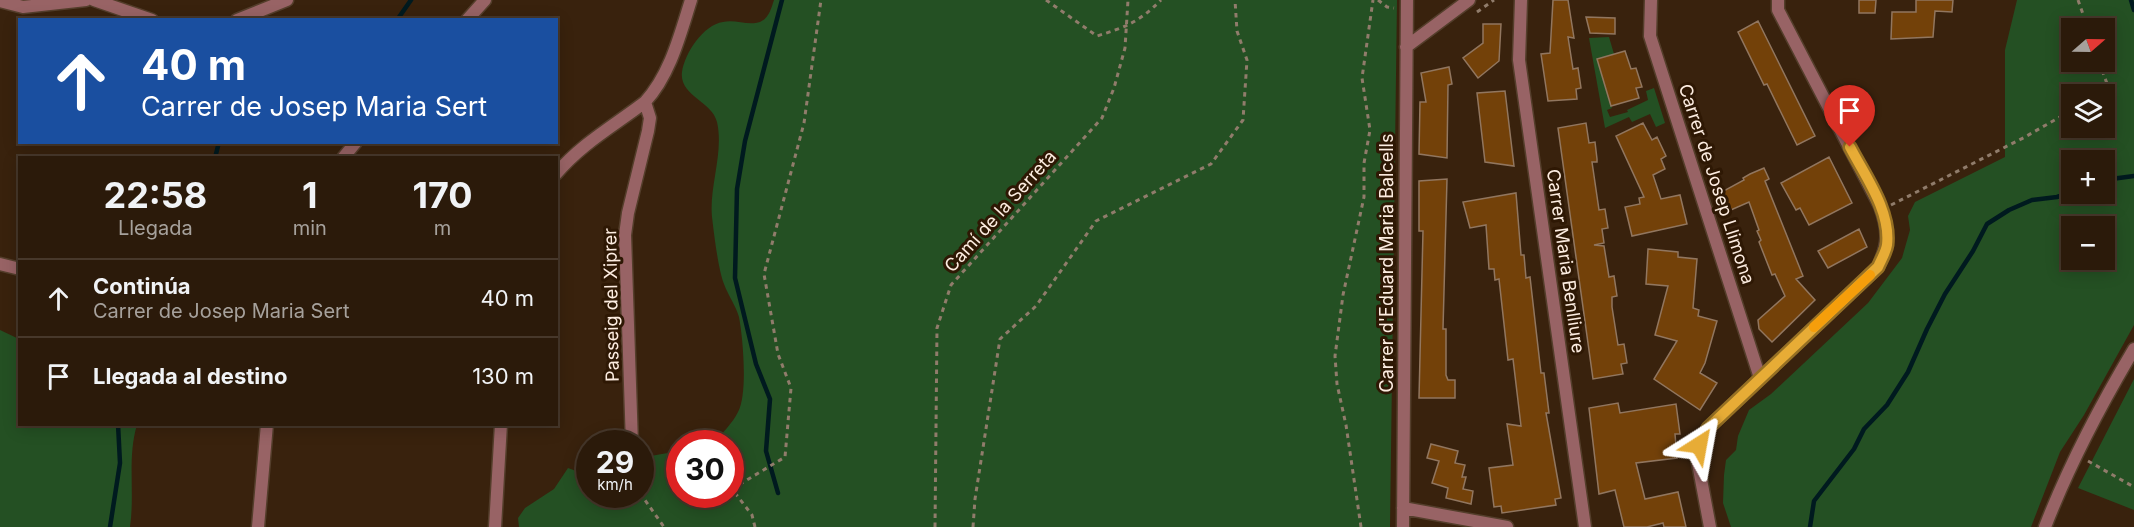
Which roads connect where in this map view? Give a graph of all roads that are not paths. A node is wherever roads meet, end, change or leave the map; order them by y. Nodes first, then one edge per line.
1 (86, 0) edge
2 (94, 0) edge
3 (287, 0) edge
4 (485, 0) edge
5 (691, 0) edge
6 (1469, 0) edge
7 (1521, 0) edge
8 (1651, 0) edge
9 (1778, 0) edge
10 (0, 1) edge
11 (1407, 4) edge
12 (146, 18) edge
13 (242, 18) edge
14 (469, 18) edge
15 (1406, 47) junction
16 (645, 102) junction
17 (354, 144) edge
18 (345, 156) edge
19 (558, 172) edge
20 (0, 264) edge
21 (18, 268) edge
22 (2134, 349) edge
23 (1760, 378) junction
24 (267, 426) edge
25 (501, 426) edge
26 (632, 430) edge
27 (1403, 508) junction
28 (258, 527) edge
29 (495, 527) edge
30 (1403, 527) edge
31 (1507, 527) edge
32 (1585, 527) edge
33 (1710, 527) edge
34 (2045, 527) edge

1 - 10 street
2 - 12 street
3 - 13 street
4 - 14 street
5 - 16 street
6 - 15 street
7 - 32 street, Carrer Maria Benlliure
8 - 23 street, Carrer de Josep Llimona
9 - 23 street
11 - 15 street, Carrer d'Eduard Maria Balcells
15 - 27 street, Carrer d'Eduard Maria Balcells
16 - 19 street
16 - 26 street, Passeig del Xiprer
17 - 18 street
20 - 21 street
22 - 34 street
23 - 33 street
24 - 28 street
25 - 29 street
27 - 30 street, Carrer d'Eduard Maria Balcells
27 - 31 street

